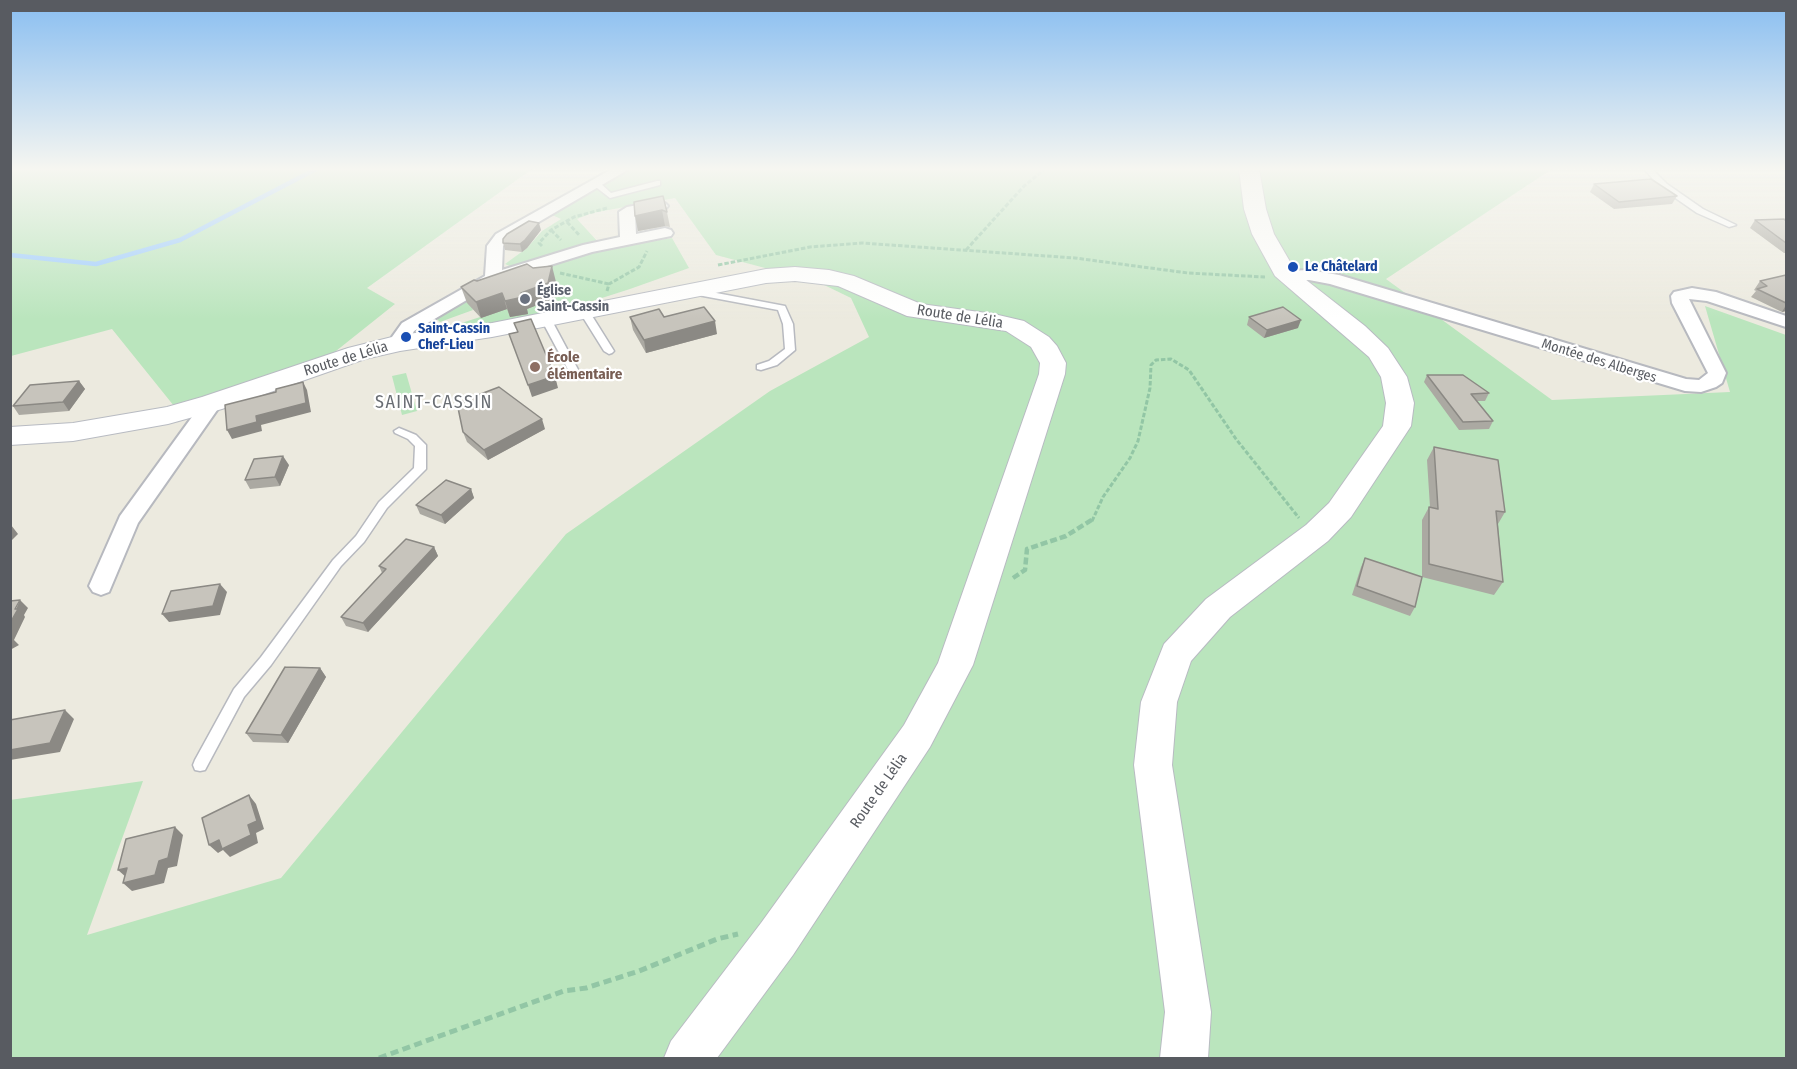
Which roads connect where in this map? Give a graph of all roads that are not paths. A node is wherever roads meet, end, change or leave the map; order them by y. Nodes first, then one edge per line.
1 (534, 219) edge
2 (627, 219) edge
3 (1258, 219) edge
4 (1718, 219) edge
5 (1732, 225) dead end
6 (665, 233) edge
7 (628, 240) junction
8 (1287, 276) junction
9 (493, 278) junction
10 (689, 291) junction
11 (591, 309) junction
12 (546, 319) junction
13 (1786, 322) edge
14 (400, 343) junction
15 (609, 351) dead end
16 (761, 367) dead end
17 (577, 377) dead end
18 (212, 403) junction
19 (399, 431) dead end
20 (10, 436) edge
21 (101, 586) dead end
22 (200, 765) dead end
23 (688, 1059) edge
24 (1184, 1059) edge

1 - 9 street
2 - 7 street
3 - 8 street
4 - 5 lane
6 - 7 street
7 - 9 street
8 - 13 street, Montée des Alberges
8 - 24 street
9 - 14 street
10 - 11 street, Route de Lélia
10 - 16 lane
10 - 23 street, Route de Lélia
11 - 12 street, Route de Lélia
11 - 15 lane
12 - 14 street, Route de Lélia
12 - 17 lane
14 - 18 street, Route de Lélia
18 - 20 street, Route de Lélia
18 - 21 street
19 - 22 lane

